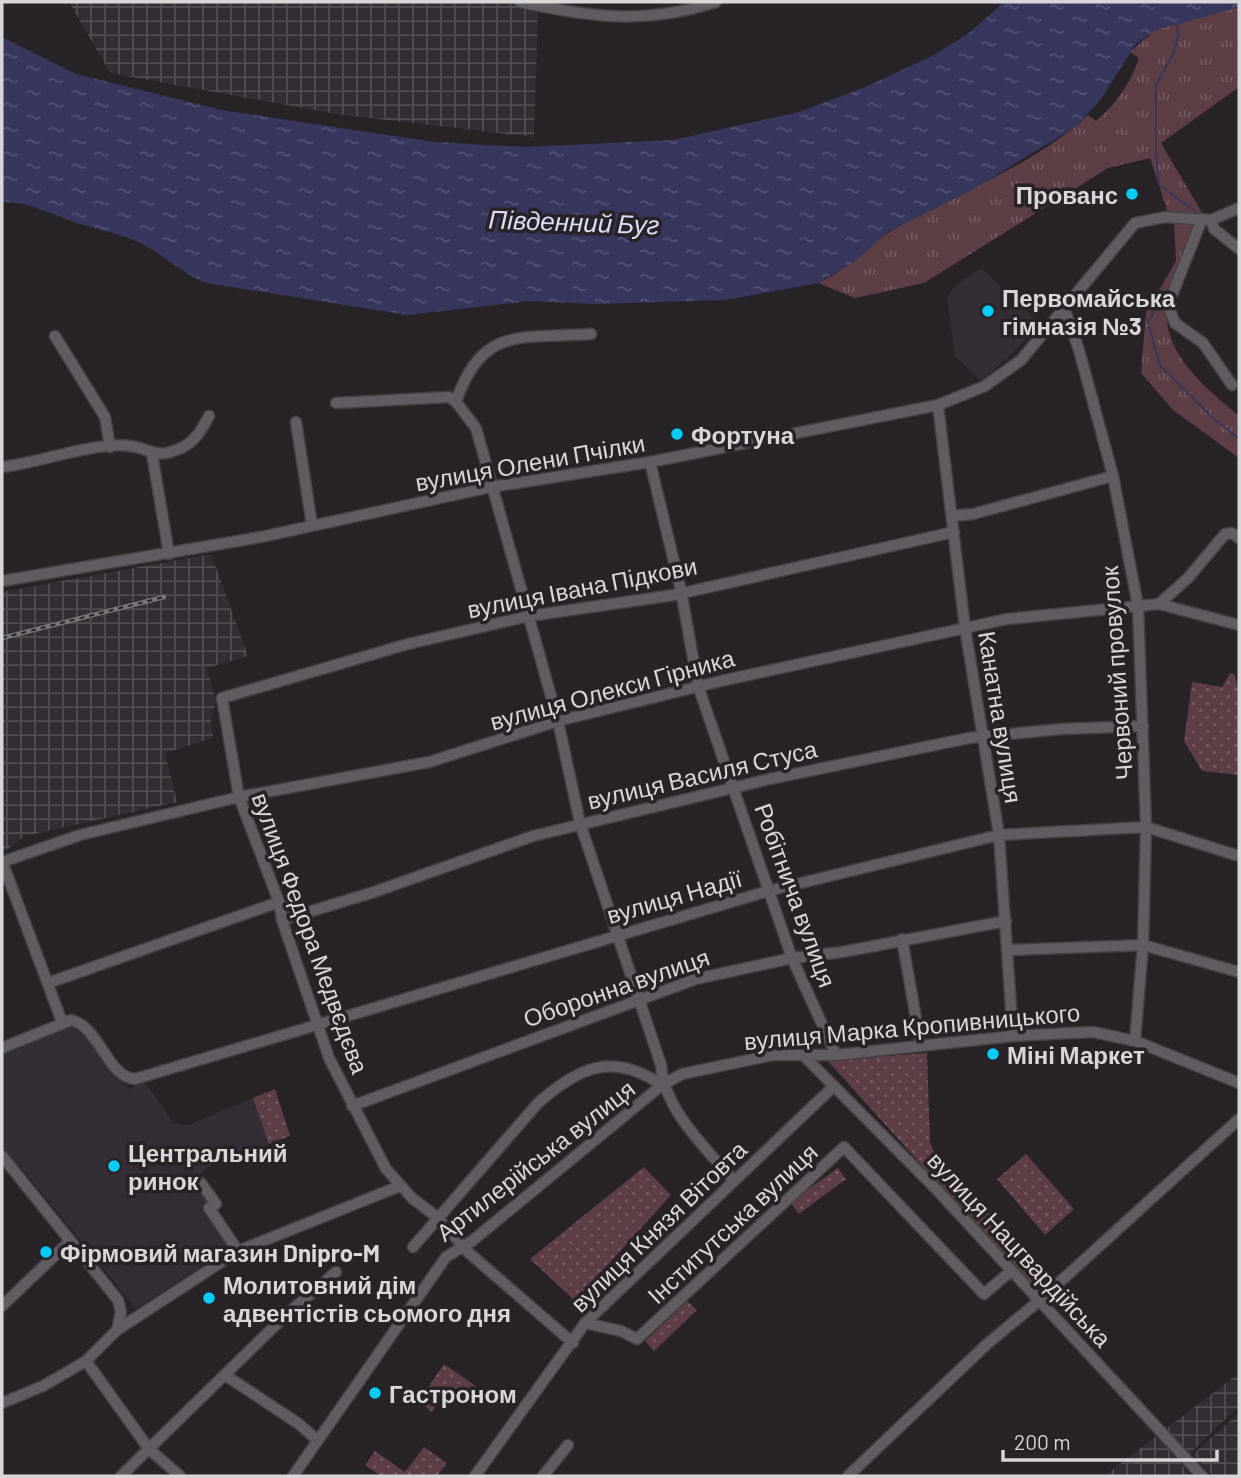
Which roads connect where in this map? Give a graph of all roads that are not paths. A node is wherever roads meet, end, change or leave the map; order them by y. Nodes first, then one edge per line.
1 (520, 2) edge
2 (716, 2) edge
3 (569, 6) edge
4 (1239, 208) edge
5 (1207, 219) junction
6 (1239, 249) edge
7 (1065, 311) junction
8 (591, 334) dead end
9 (55, 336) dead end
10 (1232, 385) dead end
11 (336, 402) dead end
12 (456, 402) junction
13 (938, 405) junction
14 (209, 416) dead end
15 (296, 422) dead end
16 (110, 447) junction
17 (152, 454) junction
18 (650, 462) junction
19 (2, 467) edge
20 (1113, 477) junction
21 (491, 487) junction
22 (953, 516) junction
23 (312, 525) junction
24 (954, 533) junction
25 (1239, 538) edge
26 (169, 554) junction
27 (2, 581) edge
28 (681, 591) junction
29 (1159, 604) junction
30 (1138, 606) junction
31 (529, 616) junction
32 (1239, 625) edge
33 (965, 628) junction
34 (698, 686) junction
35 (222, 698) joint
36 (558, 720) junction
37 (1143, 726) junction
38 (985, 737) junction
39 (736, 787) junction
40 (239, 797) junction
41 (580, 823) junction
42 (1146, 827) junction
43 (999, 835) junction
44 (1239, 856) edge
45 (2, 862) edge
46 (768, 891) junction
47 (279, 902) junction
48 (282, 920) junction
49 (1006, 921) junction
50 (615, 934) junction
51 (902, 939) junction
52 (1143, 945) junction
53 (1008, 950) junction
54 (792, 958) junction
55 (1239, 972) edge
56 (48, 983) junction
57 (639, 999) junction
58 (62, 1022) junction
59 (318, 1023) junction
60 (1013, 1036) junction
61 (1135, 1041) junction
62 (921, 1046) junction
63 (2, 1048) edge
64 (803, 1055) junction
65 (836, 1055) junction
66 (1239, 1083) edge
67 (662, 1085) junction
68 (834, 1086) junction
69 (352, 1106) junction
70 (1239, 1119) edge
71 (3, 1159) edge
72 (734, 1181) junction
73 (201, 1182) dead end
74 (400, 1186) junction
75 (437, 1217) junction
76 (69, 1242) junction
77 (413, 1247) dead end
78 (463, 1247) junction
79 (237, 1251) junction
80 (1011, 1271) junction
81 (336, 1272) dead end
82 (1040, 1300) junction
83 (2, 1306) edge
84 (585, 1322) junction
85 (117, 1330) junction
86 (573, 1343) junction
87 (86, 1360) junction
88 (225, 1375) junction
89 (2, 1403) edge
90 (317, 1440) junction
91 (568, 1445) dead end
92 (149, 1449) junction
93 (121, 1476) edge
94 (180, 1476) edge
95 (293, 1476) edge
96 (475, 1476) edge
97 (543, 1476) edge
98 (848, 1476) edge
99 (1202, 1476) edge

1 - 3 street
2 - 3 street
4 - 5 street, вулиця Олени Пчілки
5 - 6 street
5 - 7 street, вулиця Олени Пчілки
5 - 10 street
7 - 13 street, вулиця Олени Пчілки
7 - 20 street, Червоний провулок
8 - 12 street
9 - 16 street
11 - 12 street
12 - 21 street
13 - 18 street, вулиця Олени Пчілки
13 - 22 street, Канатна вулиця
14 - 17 street
15 - 23 street
16 - 17 street
16 - 19 street
17 - 26 street
18 - 21 street, вулиця Олени Пчілки
18 - 28 street, Робітнича вулиця
20 - 22 street
20 - 30 street, Червоний провулок
21 - 23 street, вулиця Олени Пчілки
21 - 31 street
22 - 24 street, Канатна вулиця
23 - 26 street, вулиця Олени Пчілки
24 - 28 street, вулиця Івана Підкови
24 - 33 street, Канатна вулиця
25 - 29 street
26 - 27 street, вулиця Олени Пчілки
28 - 31 street, вулиця Івана Підкови
28 - 34 street, Робітнича вулиця
29 - 30 street, вулиця Олекси Гірника
29 - 32 street, вулиця Олекси Гірника
30 - 33 street, вулиця Олекси Гірника
30 - 37 street, Червоний провулок
31 - 35 street, вулиця Івана Підкови
31 - 36 street
33 - 34 street, вулиця Олекси Гірника
33 - 38 street, Канатна вулиця
34 - 36 street, вулиця Олекси Гірника
34 - 39 street, Робітнича вулиця
35 - 40 street, вулиця Федора Медвєдєва
36 - 40 street, вулиця Олекси Гірника
36 - 41 street
37 - 38 street, вулиця Василя Стуса
37 - 42 street, Червоний провулок
38 - 39 street, вулиця Василя Стуса
38 - 43 street, Канатна вулиця
39 - 41 street, вулиця Василя Стуса
39 - 46 street, Робітнича вулиця
40 - 45 street, вулиця Олекси Гірника
40 - 47 street, вулиця Федора Медвєдєва
41 - 48 street, вулиця Василя Стуса
41 - 50 street
42 - 43 street, вулиця Надії
42 - 44 street, вулиця Надії
42 - 52 street, Червоний провулок
43 - 46 street, вулиця Надії
43 - 49 street, Канатна вулиця
45 - 56 street
46 - 50 street, вулиця Надії
46 - 54 street, Робітнича вулиця
47 - 48 street, вулиця Федора Медвєдєва
47 - 56 street
48 - 59 street, вулиця Федора Медвєдєва
49 - 51 street, Оборонна вулиця
49 - 53 street, Канатна вулиця
50 - 57 street
50 - 59 street, вулиця Надії
51 - 54 street, Оборонна вулиця
51 - 62 street
52 - 53 street
52 - 55 street
52 - 61 street, Червоний провулок
53 - 60 street, Канатна вулиця
54 - 57 street, Оборонна вулиця
54 - 65 street, Робітнича вулиця
56 - 58 street
57 - 67 street
57 - 69 street, Оборонна вулиця
58 - 59 street, вулиця Надії
58 - 63 street
59 - 69 street, вулиця Федора Медвєдєва
60 - 61 street, вулиця Марка Кропивницького
60 - 62 street, вулиця Марка Кропивницького
61 - 66 street, вулиця Марка Кропивницького
62 - 65 street, вулиця Марка Кропивницького
64 - 65 street, вулиця Марка Кропивницького
64 - 67 street, вулиця Марка Кропивницького
64 - 68 street, вулиця Нацгвардійська
67 - 72 street
67 - 75 street
67 - 78 street, Артилерійська вулиця
68 - 72 street, вулиця Князя Вітовта
68 - 80 street, вулиця Нацгвардійська
69 - 74 street, вулиця Федора Медвєдєва
70 - 82 street
71 - 76 street
72 - 84 street, вулиця Князя Вітовта
73 - 79 street
74 - 75 street, вулиця Федора Медвєдєва
74 - 79 street
75 - 77 street
75 - 78 street, вулиця Федора Медвєдєва
76 - 83 street
76 - 85 street
78 - 86 street, вулиця Федора Медвєдєва
78 - 90 street, Артилерійська вулиця
79 - 85 street
80 - 82 street, вулиця Нацгвардійська
80 - 84 street, Інститутська вулиця
81 - 88 street
82 - 98 street
82 - 99 street, вулиця Нацгвардійська
84 - 86 street, вулиця Князя Вітовта
85 - 87 street
86 - 96 street, вулиця Князя Вітовта
87 - 89 street
87 - 92 street
88 - 90 street
88 - 92 street
90 - 95 street, Артилерійська вулиця
91 - 97 street
92 - 93 street
92 - 94 street

